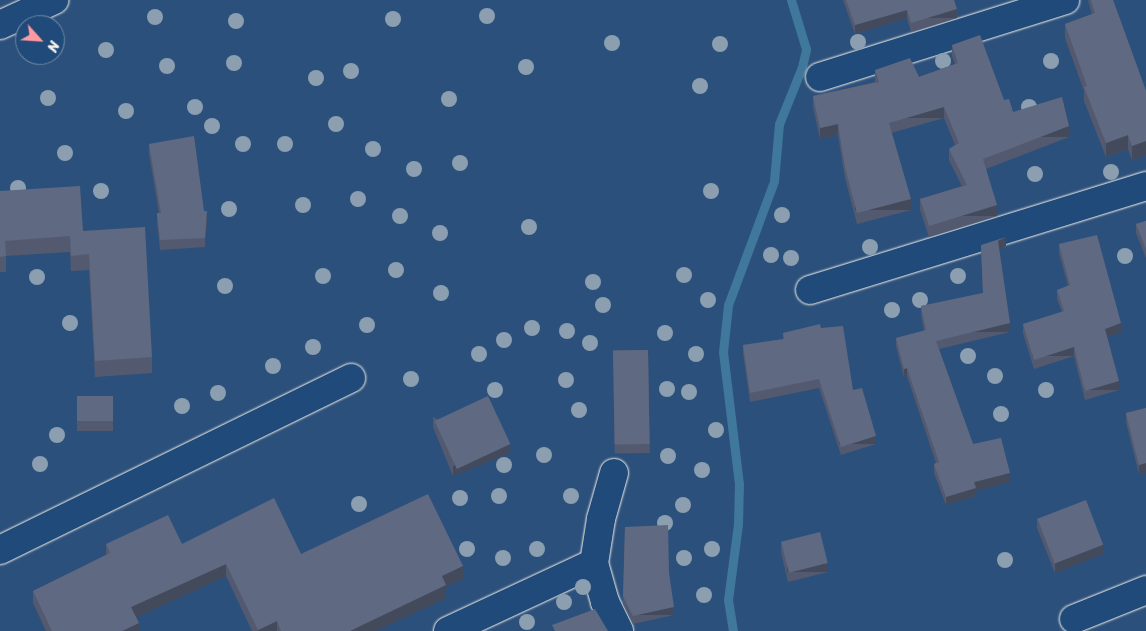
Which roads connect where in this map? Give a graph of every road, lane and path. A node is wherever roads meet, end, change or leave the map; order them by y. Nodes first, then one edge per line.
1 (54, 0) edge
2 (1065, 0) edge
3 (0, 25) edge
4 (820, 77) dead end
5 (1146, 186) edge
6 (810, 290) dead end
7 (351, 378) dead end
8 (614, 473) dead end
9 (0, 550) edge
10 (594, 563) junction
11 (1146, 590) edge
12 (1074, 619) dead end
13 (448, 631) edge
14 (619, 631) edge

1 - 3 street
2 - 4 street
5 - 6 street
7 - 9 street
8 - 10 street
10 - 13 street
10 - 14 street
11 - 12 street

